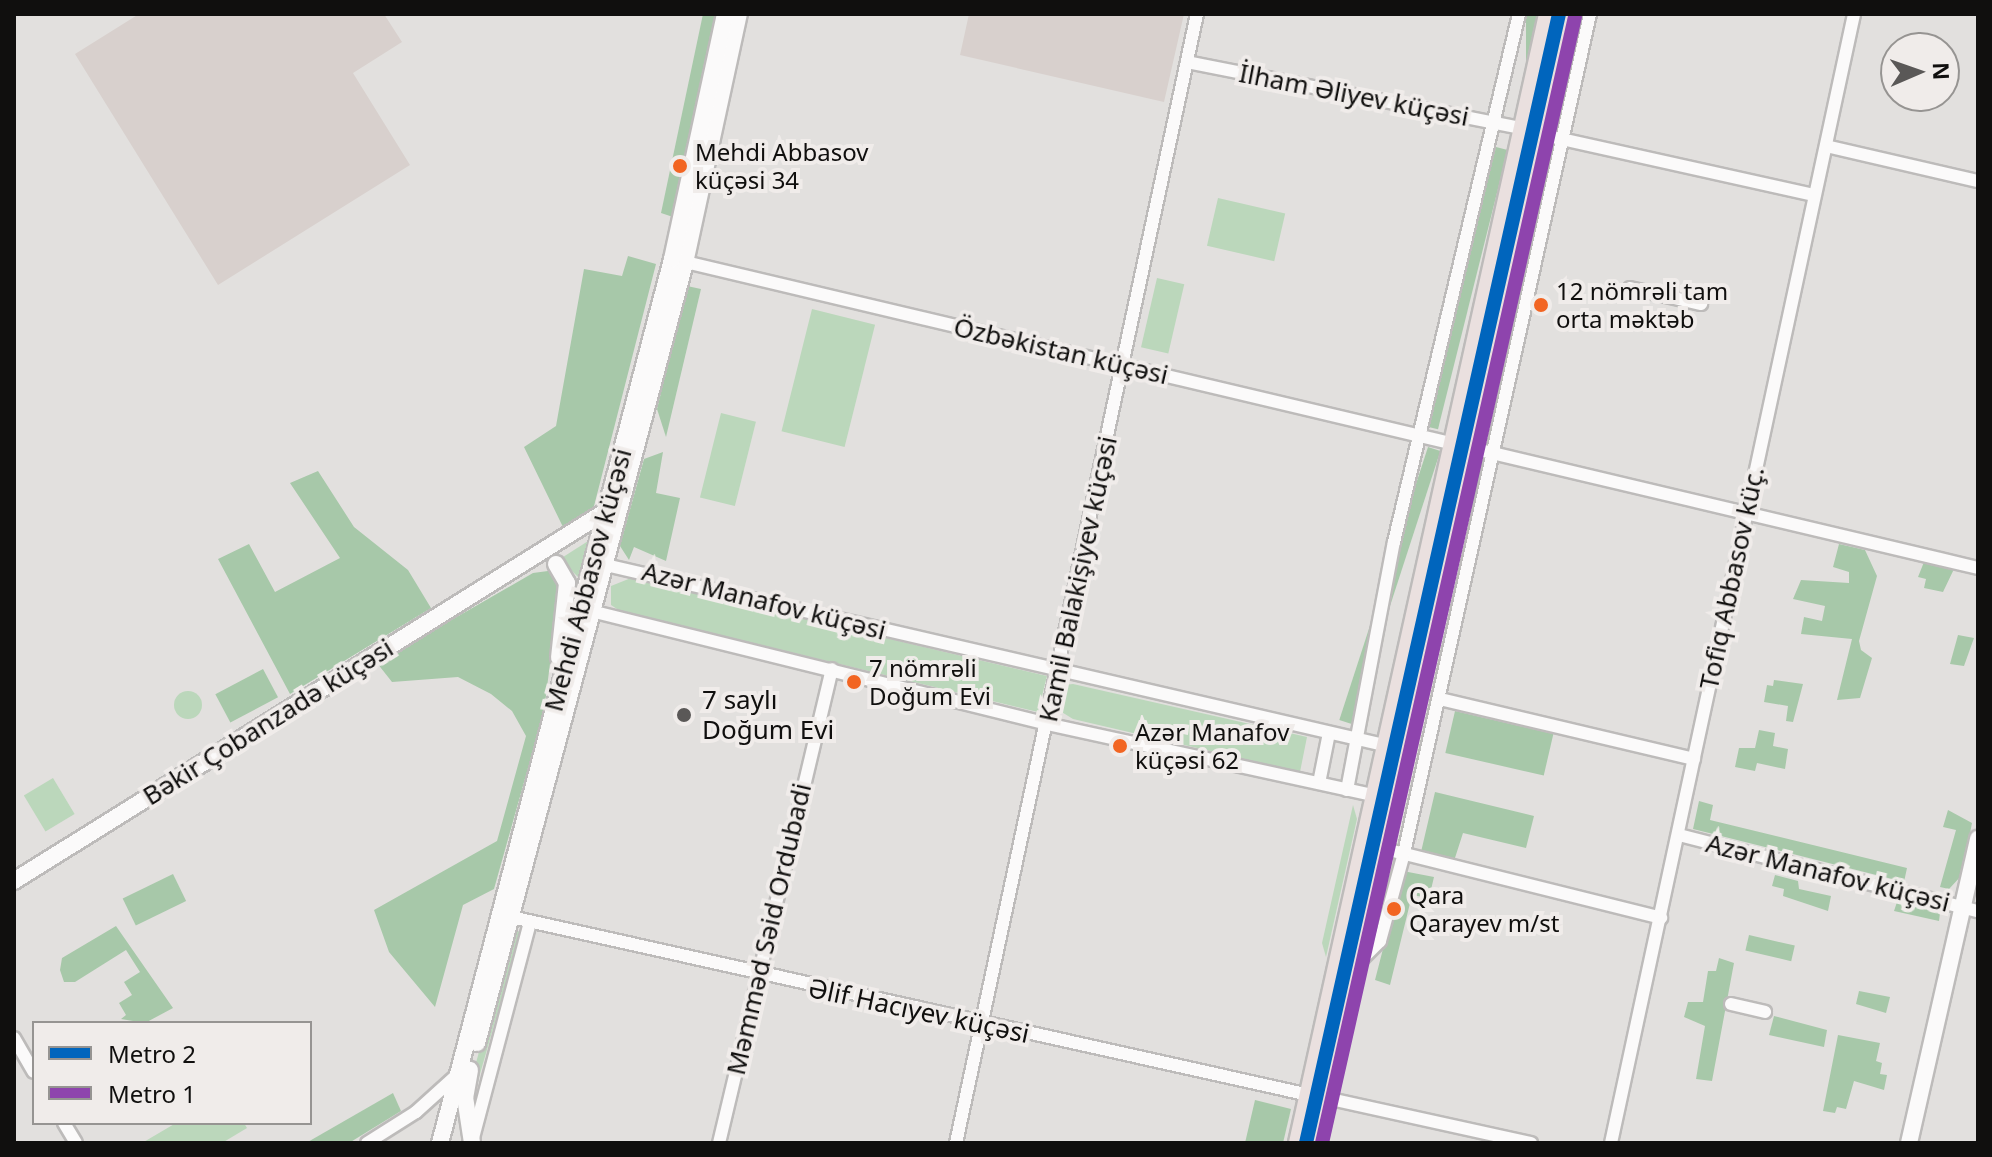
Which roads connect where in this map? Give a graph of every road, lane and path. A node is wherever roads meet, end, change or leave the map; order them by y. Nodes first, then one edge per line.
1 (725, 14) edge
2 (739, 14) edge
3 (1197, 14) edge
4 (1519, 14) edge
5 (1549, 14) edge
6 (1568, 14) edge
7 (1590, 14) edge
8 (1854, 14) edge
9 (1187, 62) junction
10 (1492, 122) junction
11 (1530, 131) junction
12 (1563, 139) junction
13 (1826, 146) junction
14 (1978, 181) edge
15 (1814, 195) junction
16 (678, 261) junction
17 (1630, 288) dead end
18 (1701, 304) dead end
19 (1123, 366) junction
20 (1420, 437) junction
21 (1450, 445) junction
22 (1470, 450) junction
23 (1494, 455) junction
24 (1745, 515) junction
25 (610, 518) junction
26 (556, 564) junction
27 (600, 565) junction
28 (524, 566) junction
29 (1978, 568) edge
30 (584, 598) junction
31 (595, 612) junction
32 (832, 669) junction
33 (1058, 671) junction
34 (1440, 699) junction
35 (1047, 724) junction
36 (550, 725) junction
37 (1329, 733) junction
38 (1353, 737) junction
39 (1395, 748) junction
40 (1694, 759) junction
41 (1319, 783) junction
42 (1347, 790) junction
43 (1383, 797) junction
44 (1679, 835) junction
45 (1978, 839) edge
46 (1373, 846) junction
47 (1404, 853) junction
48 (14, 881) edge
49 (1970, 909) edge
50 (511, 917) junction
51 (1661, 918) junction
52 (530, 922) junction
53 (1353, 967) junction
54 (756, 975) junction
55 (1731, 1004) dead end
56 (1765, 1012) dead end
57 (980, 1024) junction
58 (14, 1038) edge
59 (32, 1069) edge
60 (458, 1074) junction
61 (1317, 1097) junction
62 (65, 1125) edge
63 (472, 1142) edge
64 (76, 1143) edge
65 (367, 1143) edge
66 (440, 1143) edge
67 (719, 1143) edge
68 (956, 1143) edge
69 (1299, 1143) edge
70 (1316, 1143) edge
71 (1531, 1143) edge
72 (1611, 1143) edge
73 (1909, 1143) edge

1 - 16 street, Mehdi Abbasov küçəsi
2 - 16 street, Mehdi Abbasov küçəsi
3 - 9 street, Kamil Balakişiyev küçəsi
4 - 10 street
5 - 11 main road
6 - 11 main road
7 - 12 street
8 - 13 street, Tofiq Abbasov küç.
9 - 10 street, İlham Əliyev küçəsi
9 - 19 street, Kamil Balakişiyev küçəsi
10 - 11 street, İlham Əliyev küçəsi
10 - 20 street
11 - 12 street, İlham Əliyev küçəsi
11 - 21 main road
11 - 22 main road
12 - 15 street, İlham Əliyev küçəsi
12 - 23 street
13 - 14 street
13 - 15 street, Tofiq Abbasov küç.
15 - 24 street, Tofiq Abbasov küç.
16 - 19 street, Özbəkistan küçəsi
16 - 25 street, Mehdi Abbasov küçəsi
17 - 18 street
19 - 20 street, Özbəkistan küçəsi
19 - 33 street, Kamil Balakişiyev küçəsi
20 - 21 street, Özbəkistan küçəsi
20 - 38 street
21 - 22 street, Özbəkistan küçəsi
21 - 39 main road
22 - 23 street
22 - 39 main road
23 - 24 street
23 - 34 street
24 - 29 street
24 - 40 street, Tofiq Abbasov küç.
25 - 27 street, Mehdi Abbasov küçəsi
25 - 28 street, Bəkir Çobanzadə küçəsi
26 - 28 street
26 - 30 street
26 - 36 street
27 - 30 street, Mehdi Abbasov küçəsi
27 - 31 street, Mehdi Abbasov küçəsi
27 - 33 street, Azər Manafov küçəsi
28 - 48 street, Bəkir Çobanzadə küçəsi
30 - 31 street
30 - 36 street, Mehdi Abbasov küçəsi
31 - 32 street, Azər Manafov küçəsi
31 - 50 street, Mehdi Abbasov küçəsi
32 - 35 street, Azər Manafov küçəsi
32 - 54 street, Məmməd Səid Ordubadi
33 - 35 street, Kamil Balakişiyev küçəsi
33 - 37 street, Azər Manafov küçəsi
34 - 40 street
34 - 47 street
35 - 41 street, Azər Manafov küçəsi
35 - 57 street, Kamil Balakişiyev küçəsi
36 - 60 street, Mehdi Abbasov küçəsi
37 - 38 street, Azər Manafov küçəsi
37 - 41 street
38 - 39 street, Azər Manafov küçəsi
38 - 42 street
39 - 43 main road
40 - 44 street, Tofiq Abbasov küç.
41 - 42 street, Azər Manafov küçəsi
42 - 43 street, Azər Manafov küçəsi
43 - 46 main road
44 - 49 street, Azər Manafov küçəsi
44 - 51 street, Tofiq Abbasov küç.
45 - 49 street
46 - 47 street
46 - 53 main road
46 - 61 main road
47 - 51 street
47 - 53 street
49 - 73 street
50 - 52 street, Əlif Hacıyev küçəsi
50 - 63 street, Mehdi Abbasov küçəsi
51 - 72 street, Tofiq Abbasov küç.
52 - 54 street, Əlif Hacıyev küçəsi
52 - 63 street, Mehdi Abbasov küçəsi
53 - 61 main road
54 - 57 street, Əlif Hacıyev küçəsi
54 - 67 street, Məmməd Səid Ordubadi
55 - 56 street
57 - 61 street, Əlif Hacıyev küçəsi
57 - 68 street, Kamil Balakişiyev küçəsi
58 - 59 street
60 - 65 street
60 - 66 street, Mehdi Abbasov küçəsi
61 - 69 main road
61 - 70 main road
61 - 71 street, Əlif Hacıyev küçəsi
62 - 64 street

